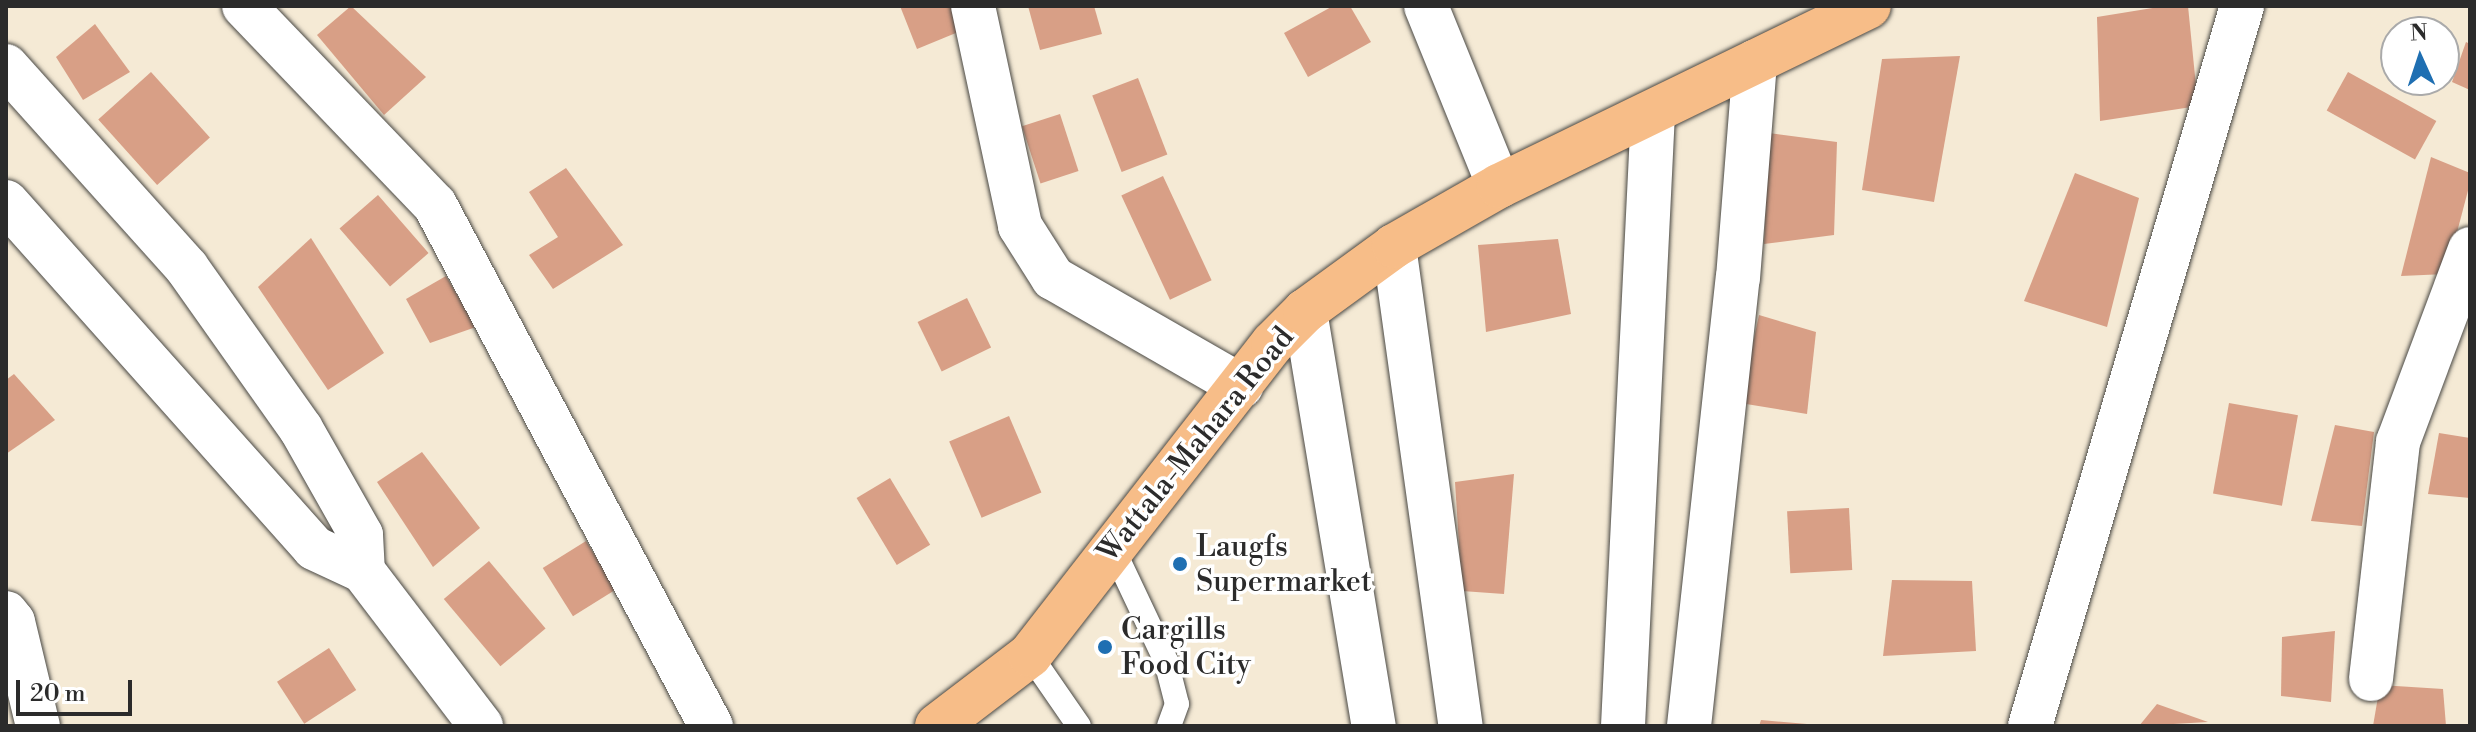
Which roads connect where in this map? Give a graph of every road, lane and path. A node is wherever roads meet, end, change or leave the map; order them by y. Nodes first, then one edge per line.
1 (244, 6) edge
2 (973, 6) edge
3 (1426, 6) edge
4 (1869, 6) edge
5 (2242, 6) edge
6 (1755, 62) junction
7 (6, 66) edge
8 (1653, 113) junction
9 (1499, 186) junction
10 (6, 202) edge
11 (1394, 246) junction
12 (2470, 249) edge
13 (1305, 311) junction
14 (1241, 386) junction
15 (1113, 549) junction
16 (363, 571) junction
17 (6, 613) edge
18 (1030, 655) junction
19 (2371, 679) dead end
20 (6, 708) edge
21 (22, 726) edge
22 (38, 726) edge
23 (481, 726) edge
24 (711, 726) edge
25 (937, 726) edge
26 (1079, 726) edge
27 (1169, 726) edge
28 (1374, 726) edge
29 (1461, 726) edge
30 (1623, 726) edge
31 (1689, 726) edge
32 (2030, 726) edge

1 - 24 street
2 - 14 street
3 - 9 street
4 - 6 main road, Wattala-Mahara Road
5 - 32 street
6 - 8 main road, Wattala-Mahara Road
6 - 31 street
7 - 16 street
8 - 9 main road, Wattala-Mahara Road
8 - 30 street
9 - 11 main road, Wattala-Mahara Road
10 - 16 street
11 - 13 main road, Wattala-Mahara Road
11 - 29 street
12 - 19 street
13 - 14 main road, Wattala-Mahara Road
13 - 28 street
14 - 15 main road, Wattala-Mahara Road
15 - 18 main road, Wattala-Mahara Road
15 - 27 lane
16 - 23 street
17 - 22 street
18 - 25 main road, Wattala-Mahara Road
18 - 26 lane
20 - 21 street

